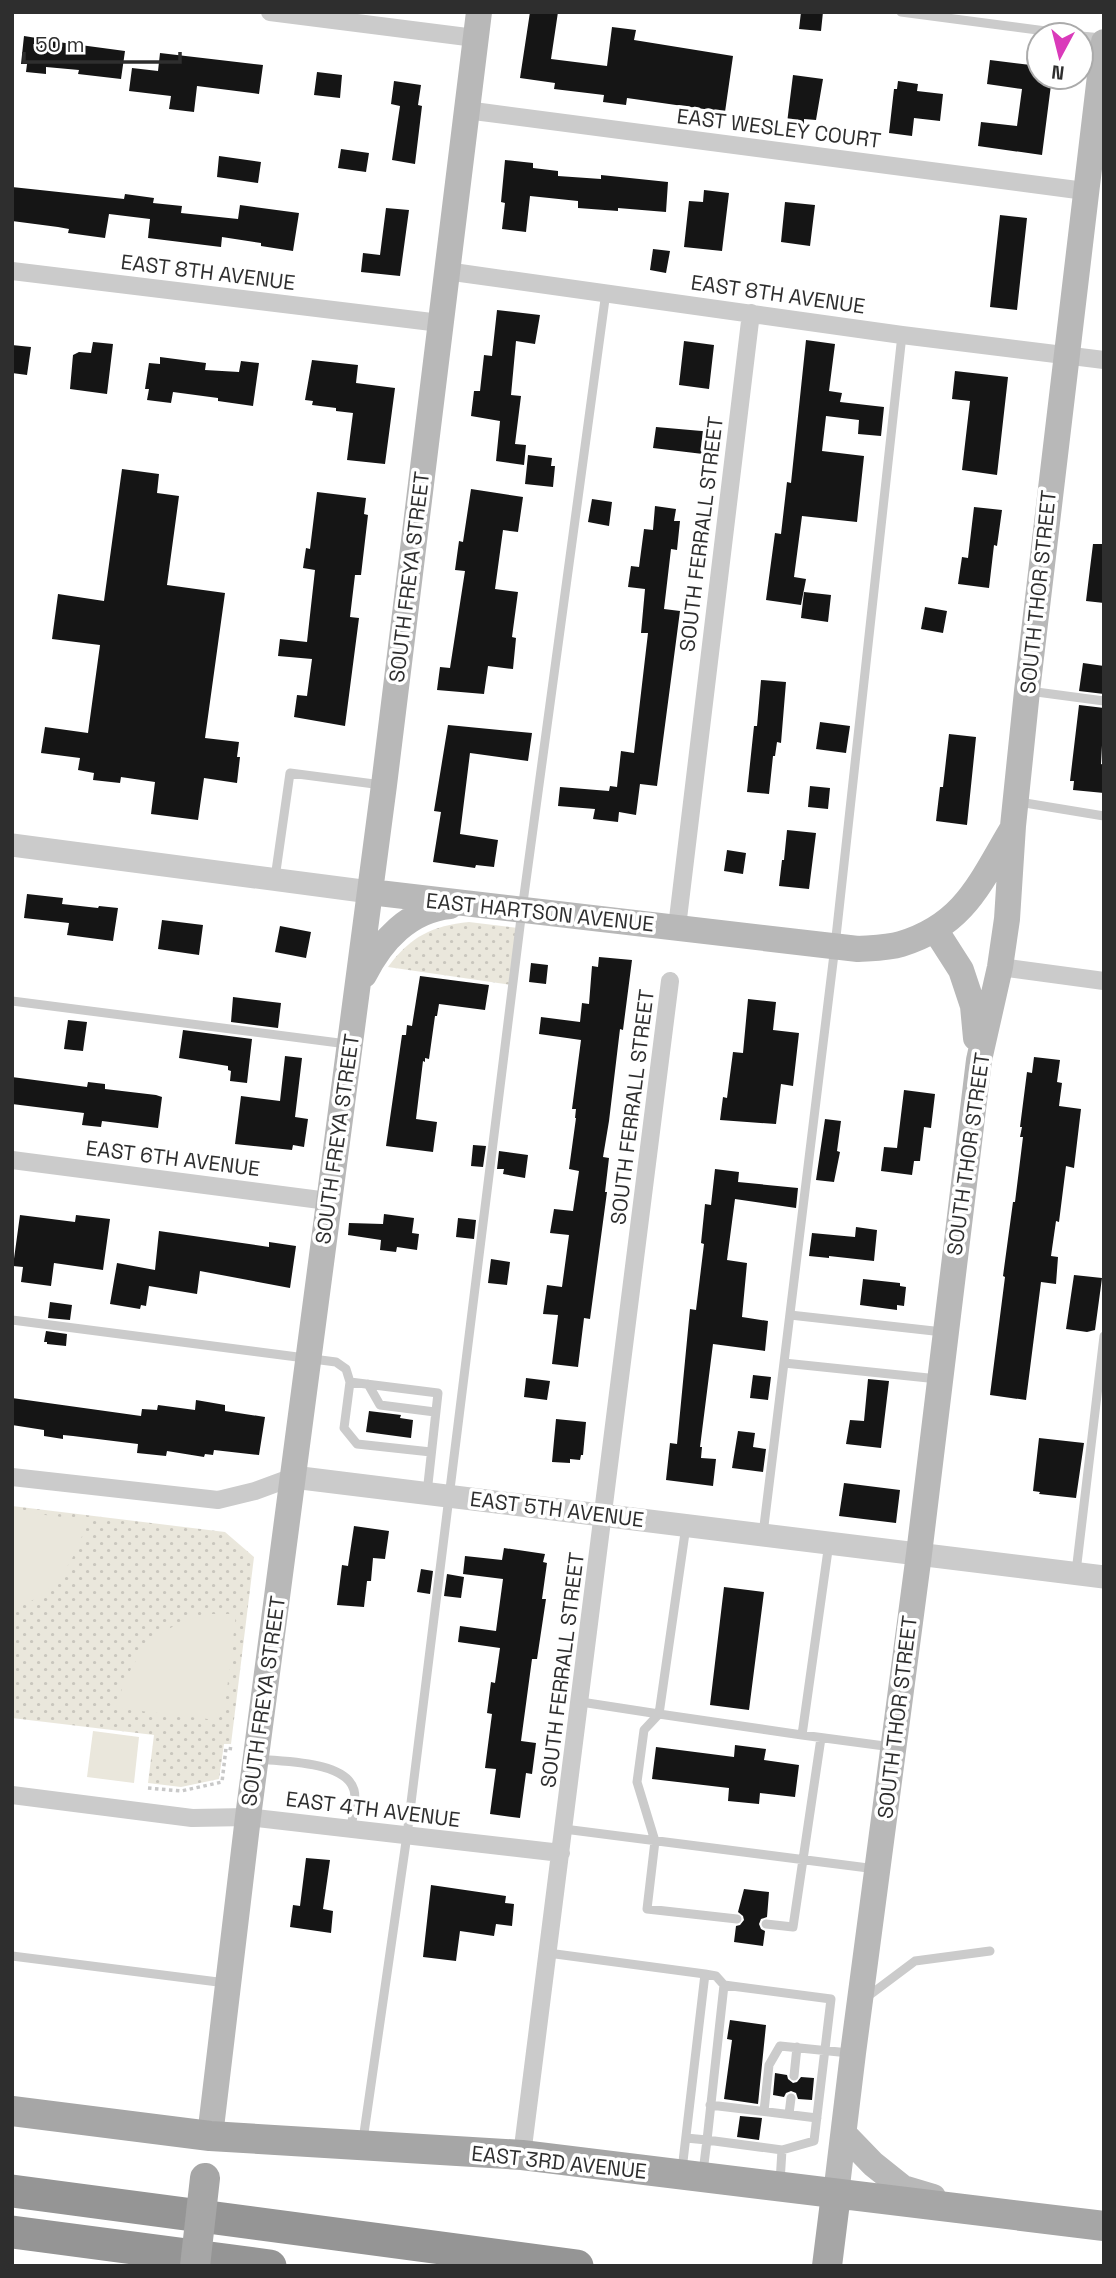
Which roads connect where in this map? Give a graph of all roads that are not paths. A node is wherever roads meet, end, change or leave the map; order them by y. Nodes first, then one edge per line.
1 (270, 12) edge
2 (901, 12) edge
3 (477, 25) edge
4 (1025, 28) edge
5 (1104, 40) edge
6 (466, 110) junction
7 (1086, 191) junction
8 (12, 271) edge
9 (446, 271) junction
10 (606, 292) junction
11 (751, 313) junction
12 (440, 323) junction
13 (902, 335) junction
14 (1065, 354) junction
15 (1104, 360) edge
16 (1027, 691) junction
17 (1104, 701) edge
18 (384, 785) junction
19 (1014, 814) junction
20 (1104, 816) edge
21 (12, 845) edge
22 (275, 880) junction
23 (370, 892) junction
24 (476, 905) junction
25 (522, 910) junction
26 (677, 927) junction
27 (936, 930) junction
28 (835, 946) junction
29 (1000, 967) junction
30 (670, 981) dead end
31 (1104, 981) edge
32 (12, 1001) edge
33 (355, 1005) junction
34 (349, 1044) junction
35 (979, 1060) junction
36 (12, 1160) edge
37 (328, 1201) junction
38 (790, 1315) junction
39 (12, 1320) edge
40 (945, 1332) junction
41 (1104, 1336) edge
42 (307, 1358) junction
43 (784, 1363) junction
44 (940, 1379) junction
45 (351, 1382) junction
46 (368, 1384) junction
47 (435, 1412) junction
48 (431, 1452) junction
49 (293, 1476) junction
50 (12, 1477) edge
51 (438, 1494) junction
52 (604, 1515) junction
53 (686, 1524) junction
54 (763, 1534) junction
55 (829, 1542) junction
56 (919, 1554) junction
57 (1076, 1573) junction
58 (1104, 1577) edge
59 (580, 1702) junction
60 (660, 1714) junction
61 (802, 1735) junction
62 (821, 1738) junction
63 (893, 1747) junction
64 (248, 1754) junction
65 (12, 1795) edge
66 (248, 1817) junction
67 (351, 1829) junction
68 (564, 1829) junction
69 (407, 1835) junction
70 (655, 1841) junction
71 (561, 1853) junction
72 (803, 1860) junction
73 (877, 1870) junction
74 (737, 1919) dead end
75 (766, 1924) dead end
76 (990, 1951) dead end
77 (548, 1953) junction
78 (12, 1956) edge
79 (705, 1974) junction
80 (227, 1983) junction
81 (724, 1985) junction
82 (860, 2003) junction
83 (797, 2047) junction
84 (826, 2050) junction
85 (853, 2053) junction
86 (794, 2076) dead end
87 (791, 2098) dead end
88 (710, 2105) junction
89 (12, 2111) edge
90 (764, 2111) junction
91 (789, 2114) junction
92 (817, 2118) junction
93 (211, 2136) junction
94 (686, 2138) junction
95 (707, 2140) junction
96 (832, 2142) junction
97 (362, 2145) junction
98 (782, 2150) junction
99 (522, 2155) junction
100 (692, 2176) junction
101 (779, 2187) junction
102 (12, 2191) edge
103 (836, 2194) junction
104 (975, 2210) junction
105 (1104, 2226) edge
106 (12, 2232) edge
107 (827, 2263) edge
108 (195, 2266) edge
109 (270, 2266) edge
110 (577, 2266) edge

1 - 3 street
2 - 4 lane
3 - 6 main road, SOUTH FREYA STREET
5 - 7 main road, SOUTH THOR STREET
6 - 7 street, EAST WESLEY COURT
6 - 9 main road, SOUTH FREYA STREET
7 - 14 main road, SOUTH THOR STREET
8 - 12 street, EAST 8TH AVENUE
9 - 10 street, EAST 8TH AVENUE
9 - 12 main road, SOUTH FREYA STREET
10 - 11 street, EAST 8TH AVENUE
10 - 25 lane
11 - 13 street, EAST 8TH AVENUE
11 - 26 street, SOUTH FERRALL STREET
12 - 18 main road, SOUTH FREYA STREET
13 - 14 street, EAST 8TH AVENUE
13 - 28 lane
14 - 15 street, EAST 8TH AVENUE
14 - 16 main road, SOUTH THOR STREET
16 - 17 lane
16 - 19 main road, SOUTH THOR STREET
18 - 22 lane
18 - 23 main road, SOUTH FREYA STREET
19 - 20 lane
19 - 27 main road, EAST HARTSON AVENUE
19 - 29 main road, SOUTH THOR STREET
21 - 22 street, EAST HARTSON AVENUE
22 - 23 street, EAST HARTSON AVENUE
23 - 24 main road, EAST HARTSON AVENUE
23 - 33 main road, SOUTH FREYA STREET
24 - 25 main road, EAST HARTSON AVENUE
24 - 33 main road
25 - 26 main road, EAST HARTSON AVENUE
25 - 51 lane
26 - 28 main road, EAST HARTSON AVENUE
27 - 28 main road, EAST HARTSON AVENUE
27 - 35 main road
28 - 38 lane
29 - 31 street
29 - 35 main road, SOUTH THOR STREET
30 - 52 street, SOUTH FERRALL STREET
32 - 34 lane
33 - 34 main road, SOUTH FREYA STREET
34 - 37 main road, SOUTH FREYA STREET
35 - 40 main road, SOUTH THOR STREET
36 - 37 street, EAST 6TH AVENUE
37 - 42 main road, SOUTH FREYA STREET
38 - 40 lane
38 - 43 lane
39 - 42 lane
40 - 44 main road, SOUTH THOR STREET
41 - 57 lane
42 - 45 lane
42 - 49 main road, SOUTH FREYA STREET
43 - 44 lane
43 - 54 lane
44 - 56 main road, SOUTH THOR STREET
45 - 46 lane
45 - 48 lane
46 - 47 lane
46 - 47 lane
47 - 48 lane
48 - 51 lane
49 - 50 street, EAST 5TH AVENUE
49 - 51 street, EAST 5TH AVENUE
49 - 64 main road, SOUTH FREYA STREET
51 - 52 street, EAST 5TH AVENUE
51 - 69 lane
52 - 53 street, EAST 5TH AVENUE
52 - 59 street, SOUTH FERRALL STREET
53 - 54 street, EAST 5TH AVENUE
53 - 60 lane
54 - 55 street, EAST 5TH AVENUE
55 - 56 street, EAST 5TH AVENUE
55 - 61 lane
56 - 57 street, EAST 5TH AVENUE
56 - 63 main road, SOUTH THOR STREET
57 - 58 street, EAST 5TH AVENUE
59 - 60 lane
59 - 68 street, SOUTH FERRALL STREET
60 - 61 lane
60 - 70 lane
61 - 62 lane
62 - 63 lane
62 - 72 lane
63 - 73 main road, SOUTH THOR STREET
64 - 66 main road, SOUTH FREYA STREET
64 - 67 lane
65 - 66 street, EAST 4TH AVENUE
66 - 67 street, EAST 4TH AVENUE
66 - 80 main road, SOUTH FREYA STREET
67 - 69 street, EAST 4TH AVENUE
68 - 70 lane
68 - 71 street, SOUTH FERRALL STREET
69 - 71 street, EAST 4TH AVENUE
69 - 97 lane
70 - 72 lane
70 - 74 lane
71 - 77 street, SOUTH FERRALL STREET
72 - 73 lane
72 - 75 lane
73 - 82 main road, SOUTH THOR STREET
76 - 82 lane
77 - 79 lane
77 - 99 street, SOUTH FERRALL STREET
78 - 80 lane
79 - 81 lane
79 - 94 lane
80 - 93 main road, SOUTH FREYA STREET
81 - 84 lane
81 - 88 lane
82 - 85 main road, SOUTH THOR STREET
83 - 84 lane
83 - 86 lane
83 - 90 lane
84 - 85 lane
84 - 92 lane
85 - 96 main road, SOUTH THOR STREET
87 - 91 lane
88 - 90 lane
88 - 95 lane
89 - 93 main road, EAST 3RD AVENUE
90 - 91 lane
91 - 92 lane
92 - 96 lane
93 - 97 main road, EAST 3RD AVENUE
93 - 108 main road, SOUTH FREYA STREET, bridge
94 - 95 lane
94 - 100 lane
95 - 98 lane
95 - 100 lane
96 - 98 lane
96 - 103 main road, SOUTH THOR STREET
96 - 104 main road
97 - 99 main road, EAST 3RD AVENUE
98 - 101 lane
99 - 100 main road, EAST 3RD AVENUE
100 - 101 main road, EAST 3RD AVENUE
101 - 103 main road, EAST 3RD AVENUE
102 - 110 highway
103 - 104 main road, EAST 3RD AVENUE
103 - 107 main road, SOUTH THOR STREET
104 - 105 main road, EAST 3RD AVENUE
106 - 109 highway

